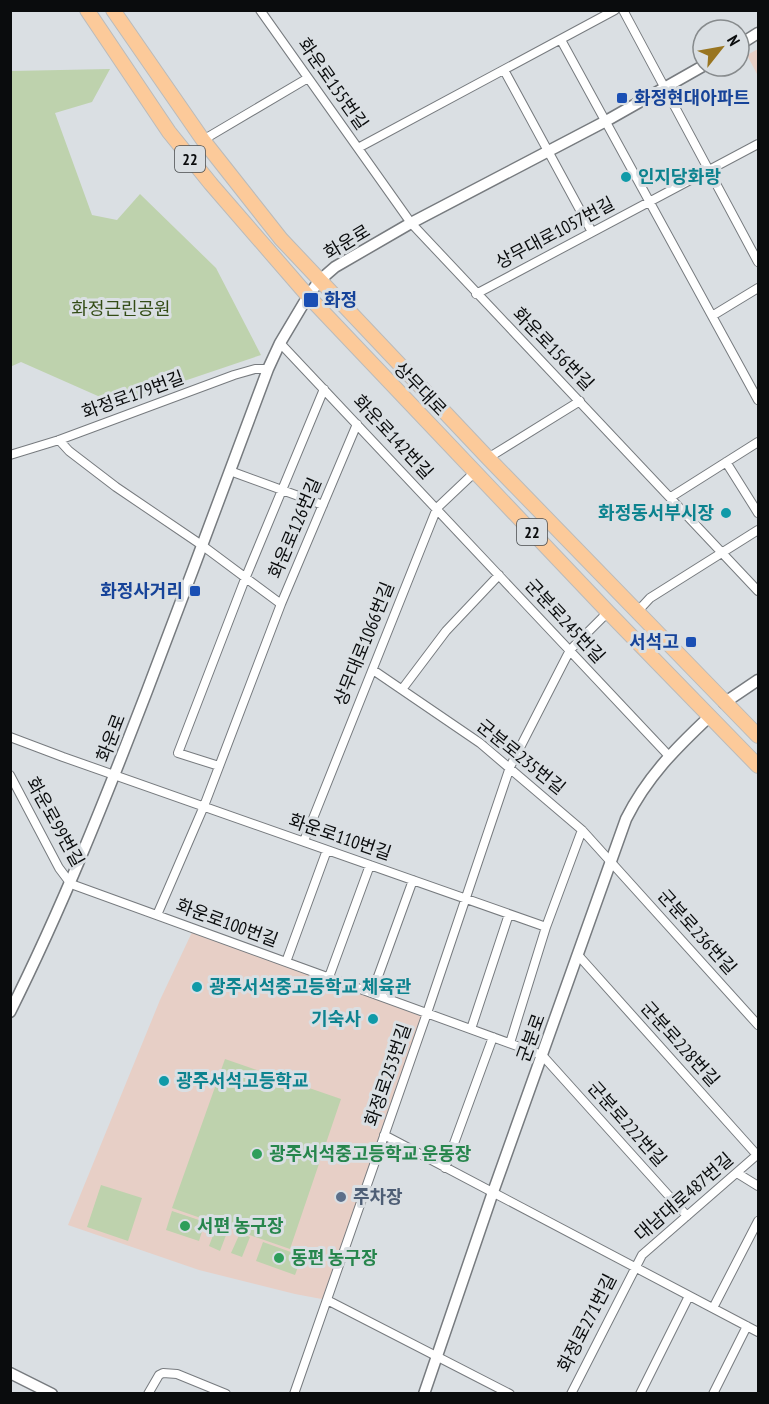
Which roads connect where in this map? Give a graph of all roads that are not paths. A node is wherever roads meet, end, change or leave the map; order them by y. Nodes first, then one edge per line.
1 (87, 10) edge
2 (113, 10) edge
3 (260, 10) edge
4 (615, 10) edge
5 (623, 10) edge
6 (561, 40) junction
7 (504, 70) junction
8 (691, 73) edge
9 (308, 78) junction
10 (666, 87) junction
11 (606, 121) junction
12 (203, 140) junction
13 (759, 144) edge
14 (358, 148) junction
15 (547, 151) junction
16 (710, 169) junction
17 (649, 202) junction
18 (411, 223) junction
19 (592, 232) junction
20 (759, 261) edge
21 (320, 280) junction
22 (759, 288) edge
23 (476, 294) junction
24 (308, 296) junction
25 (712, 316) junction
26 (280, 343) junction
27 (268, 369) junction
28 (324, 388) junction
29 (759, 400) edge
30 (580, 401) junction
31 (357, 424) junction
32 (58, 440) junction
33 (759, 442) edge
34 (10, 455) edge
35 (488, 458) junction
36 (726, 462) junction
37 (230, 471) junction
38 (475, 472) junction
39 (282, 489) junction
40 (671, 497) junction
41 (323, 505) junction
42 (437, 508) junction
43 (759, 513) edge
44 (759, 530) edge
45 (203, 546) junction
46 (723, 553) junction
47 (499, 575) junction
48 (245, 579) junction
49 (759, 591) edge
50 (281, 604) junction
51 (608, 612) junction
52 (637, 612) junction
53 (570, 650) junction
54 (373, 670) junction
55 (759, 681) edge
56 (403, 688) junction
57 (724, 703) junction
58 (709, 717) junction
59 (759, 736) edge
60 (10, 737) edge
61 (669, 756) junction
62 (219, 766) junction
63 (759, 766) edge
64 (510, 767) junction
65 (10, 775) edge
66 (115, 775) junction
67 (204, 806) junction
68 (582, 830) junction
69 (304, 841) junction
70 (327, 850) junction
71 (610, 861) junction
72 (370, 865) junction
73 (413, 880) junction
74 (71, 884) junction
75 (466, 899) junction
76 (508, 914) junction
77 (157, 915) junction
78 (546, 927) junction
79 (578, 955) junction
80 (286, 962) junction
81 (329, 977) junction
82 (372, 993) junction
83 (10, 1012) edge
84 (427, 1012) junction
85 (759, 1025) edge
86 (471, 1029) junction
87 (493, 1037) junction
88 (510, 1043) junction
89 (542, 1054) junction
90 (384, 1135) junction
91 (758, 1154) edge
92 (445, 1168) junction
93 (736, 1173) junction
94 (759, 1186) edge
95 (493, 1192) junction
96 (687, 1216) junction
97 (759, 1221) edge
98 (634, 1267) junction
99 (689, 1296) junction
100 (327, 1300) junction
101 (713, 1308) junction
102 (747, 1326) junction
103 (759, 1332) edge
104 (437, 1355) junction
105 (10, 1374) edge
106 (52, 1394) edge
107 (148, 1394) edge
108 (226, 1394) edge
109 (294, 1394) edge
110 (424, 1394) edge
111 (510, 1394) edge
112 (571, 1394) edge
113 (640, 1394) edge
114 (713, 1394) edge

1 - 24 main road, 상무대로 / 22
2 - 12 main road, 상무대로 / 22
3 - 9 street, 화운로155번길
4 - 6 street, 화운로155번길
5 - 10 street
6 - 7 street, 화운로155번길
6 - 11 street
7 - 14 street, 화운로155번길
7 - 15 street
8 - 10 street, 화운로
9 - 12 street
9 - 14 street, 화운로155번길
10 - 11 street, 화운로
10 - 16 street
11 - 15 street, 화운로
11 - 17 street
12 - 21 main road, 상무대로 / 22
13 - 16 street, 상무대로1057번길
14 - 18 street, 화운로155번길
15 - 18 street, 화운로
15 - 19 street
16 - 17 street, 상무대로1057번길
16 - 20 street
17 - 19 street, 상무대로1057번길
17 - 25 street
18 - 21 street, 화운로
18 - 23 street, 화운로156번길
19 - 23 street, 상무대로1057번길
21 - 24 street, 화운로
21 - 35 main road, 상무대로 / 22
22 - 25 street
23 - 30 street, 화운로156번길
24 - 26 street, 화운로
24 - 38 main road, 상무대로 / 22
25 - 29 street
26 - 27 street, 화운로
26 - 28 street, 화운로142번길
27 - 32 street, 화정로179번길
27 - 37 street, 화운로
28 - 31 street, 화운로142번길
28 - 39 street
30 - 35 street
30 - 40 street, 화운로156번길
31 - 41 street, 화운로126번길
31 - 42 street, 화운로142번길
32 - 34 street, 화정로179번길
32 - 45 street, 화운로126번길
33 - 36 street
35 - 52 main road, 상무대로 / 22
36 - 40 street
36 - 43 street
37 - 39 street
37 - 45 street, 화운로
38 - 42 street, 상무대로1066번길
38 - 51 main road, 상무대로 / 22
39 - 41 street
39 - 48 street, 화운로126번길
40 - 46 street, 화운로156번길
41 - 50 street, 화운로126번길
42 - 47 street, 군분로245번길
42 - 54 street, 상무대로1066번길
44 - 46 street
45 - 48 street, 화운로126번길
45 - 66 street, 화운로
46 - 49 street, 화운로156번길
46 - 52 street
47 - 53 street, 군분로245번길
47 - 56 street
48 - 50 street, 화운로126번길
48 - 62 street, 화운로126번길
50 - 62 street
51 - 53 street, 화정로253번길
51 - 58 main road, 상무대로 / 22
52 - 57 main road, 상무대로 / 22
53 - 61 street, 군분로245번길
53 - 64 street, 화정로253번길
54 - 56 street, 군분로235번길
54 - 69 street, 상무대로1066번길
55 - 57 street
56 - 64 street, 군분로235번길
57 - 59 main road, 상무대로 / 22
58 - 61 street, 군분로
58 - 63 main road, 상무대로 / 22
60 - 66 street, 화운로110번길
61 - 71 street, 군분로
62 - 67 street
64 - 68 street, 군분로235번길
64 - 75 street, 화정로253번길
65 - 74 street, 화운로99번길
66 - 67 street, 화운로110번길
66 - 74 street, 화운로
67 - 69 street, 화운로110번길
67 - 77 street, 화운로100번길
68 - 71 street, 군분로235번길
68 - 78 street
69 - 70 street, 화운로110번길
70 - 72 street, 화운로110번길
70 - 80 street, 화운로100번길
71 - 79 street, 군분로
71 - 85 street, 군분로236번길
72 - 73 street, 화운로110번길
72 - 81 street
73 - 75 street, 화운로110번길
73 - 82 street
74 - 77 street, 화운로100번길
74 - 83 street, 화운로
75 - 76 street, 화운로110번길
75 - 84 street, 화정로253번길
76 - 78 street, 화운로110번길
76 - 86 street
77 - 80 street, 화운로100번길
78 - 88 street
79 - 89 street, 군분로
79 - 91 street, 군분로228번길
80 - 81 street, 화운로100번길
81 - 82 street, 화운로100번길
82 - 84 street, 화운로100번길
84 - 86 street, 화운로100번길
84 - 90 street, 화정로253번길
86 - 87 street, 화운로100번길
87 - 88 street, 화운로100번길
87 - 92 street
88 - 89 street, 화운로100번길
89 - 95 street, 군분로
89 - 96 street, 군분로222번길
90 - 92 street
90 - 100 street, 화정로253번길
91 - 93 street, 대남대로487번길
92 - 95 street
93 - 94 street
93 - 96 street, 대남대로487번길
95 - 98 street
95 - 104 street, 군분로
96 - 98 street, 대남대로487번길
97 - 101 street
98 - 99 street
98 - 112 street, 화정로271번길
99 - 101 street
99 - 113 street
100 - 104 street
100 - 109 street, 화정로253번길
101 - 102 street
102 - 103 street
102 - 114 street
104 - 110 street, 군분로
104 - 111 street
105 - 106 street
107 - 108 street

